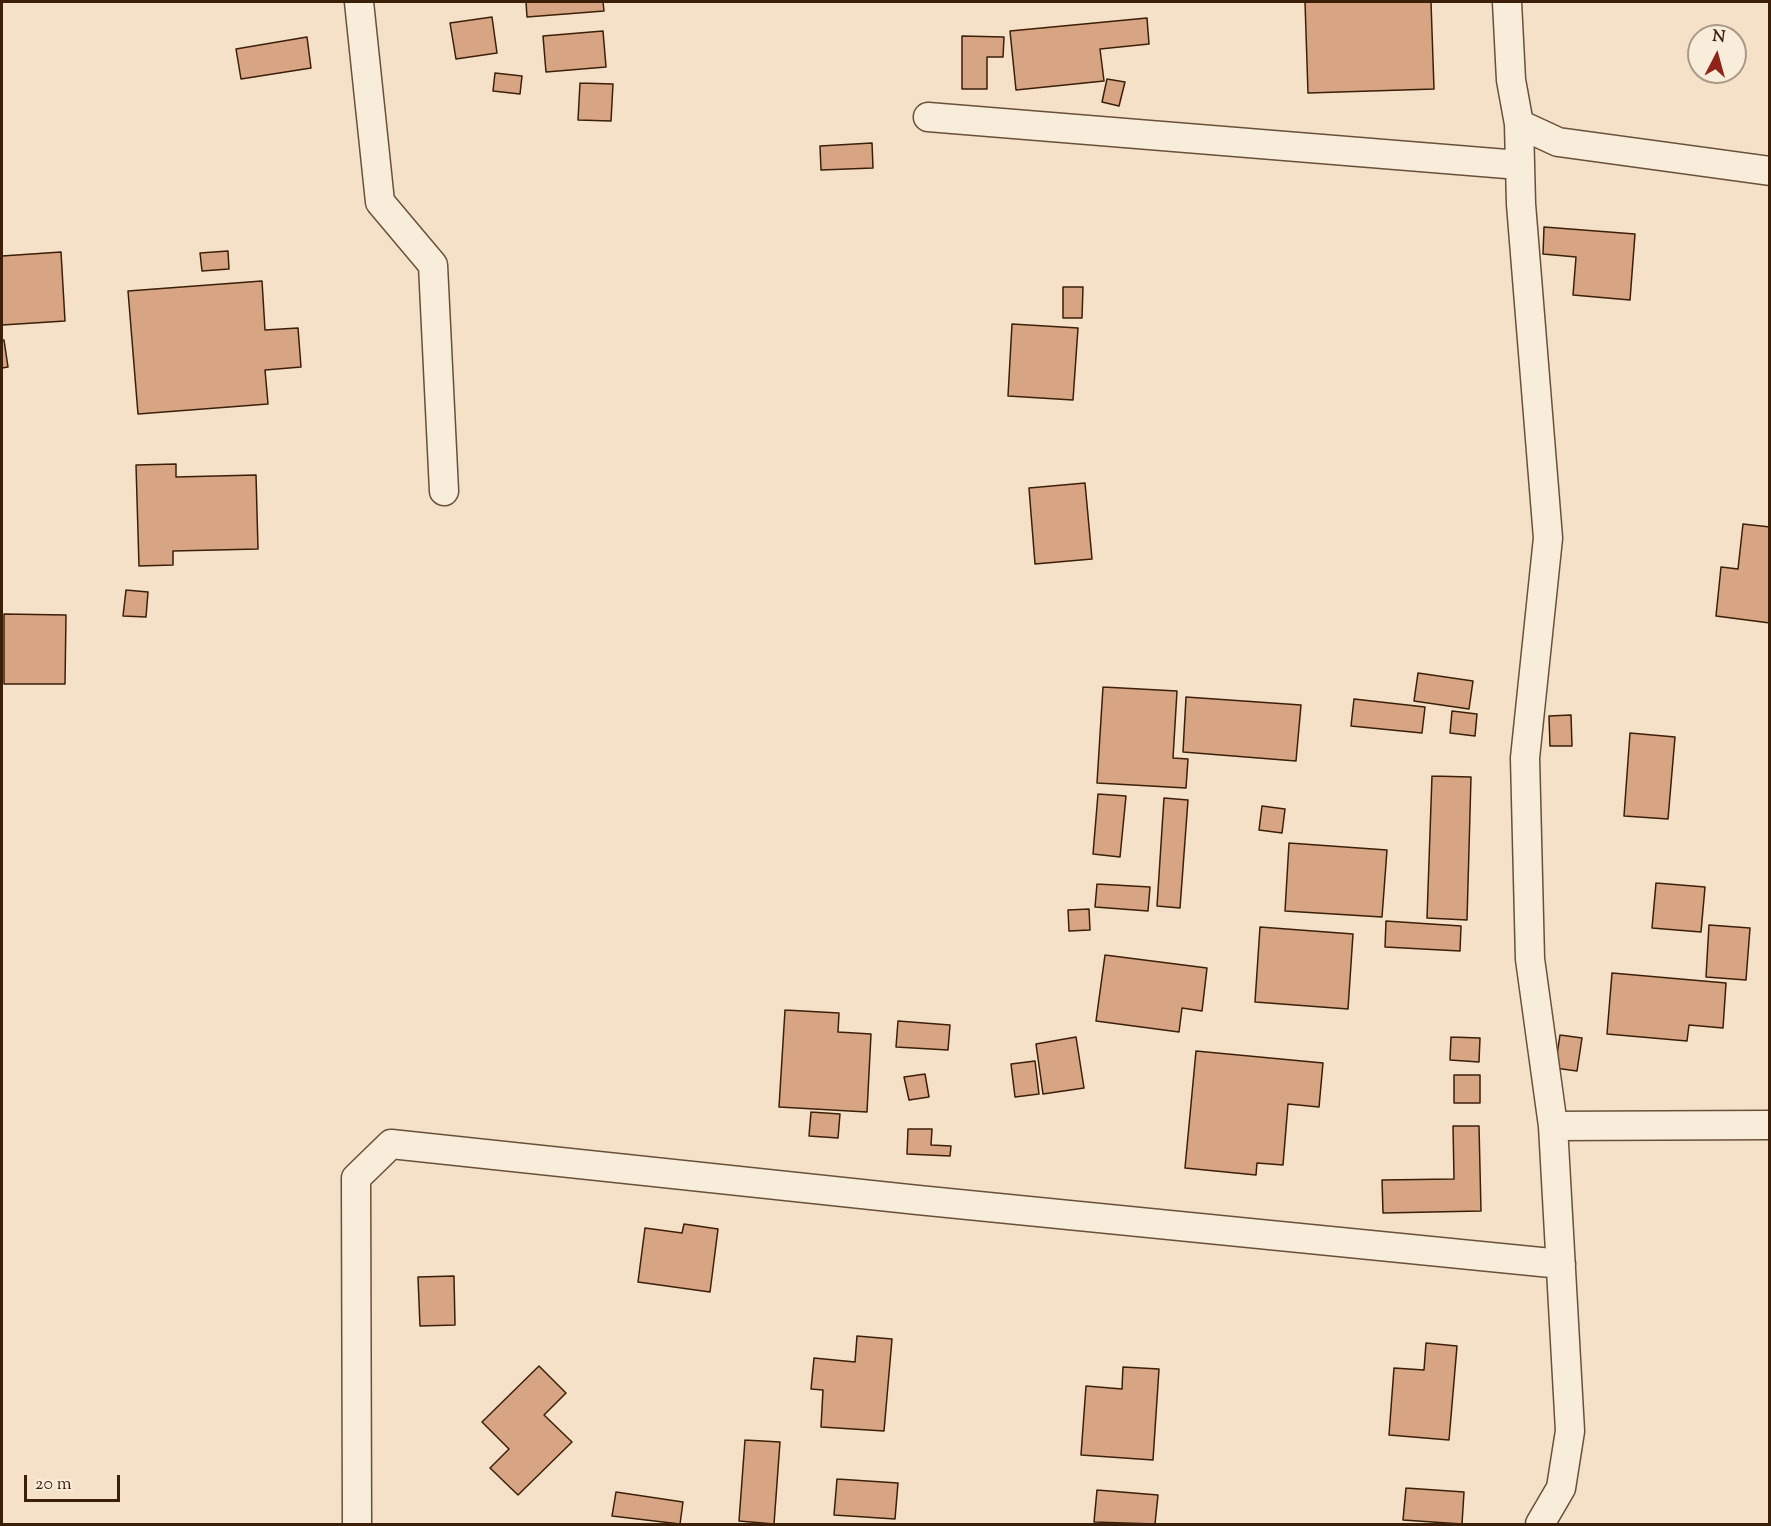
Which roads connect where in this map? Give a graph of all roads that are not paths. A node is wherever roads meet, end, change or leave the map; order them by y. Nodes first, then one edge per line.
1 (359, 2) edge
2 (1507, 2) edge
3 (928, 117) dead end
4 (1519, 124) junction
5 (1520, 165) junction
6 (1770, 171) edge
7 (444, 491) dead end
8 (1770, 1125) edge
9 (1553, 1126) junction
10 (1561, 1264) junction
11 (357, 1524) edge
12 (1540, 1524) edge

1 - 7 street
2 - 4 street
3 - 5 street
4 - 5 street
4 - 6 street
5 - 9 street
8 - 9 street
9 - 10 street
10 - 11 street
10 - 12 street

